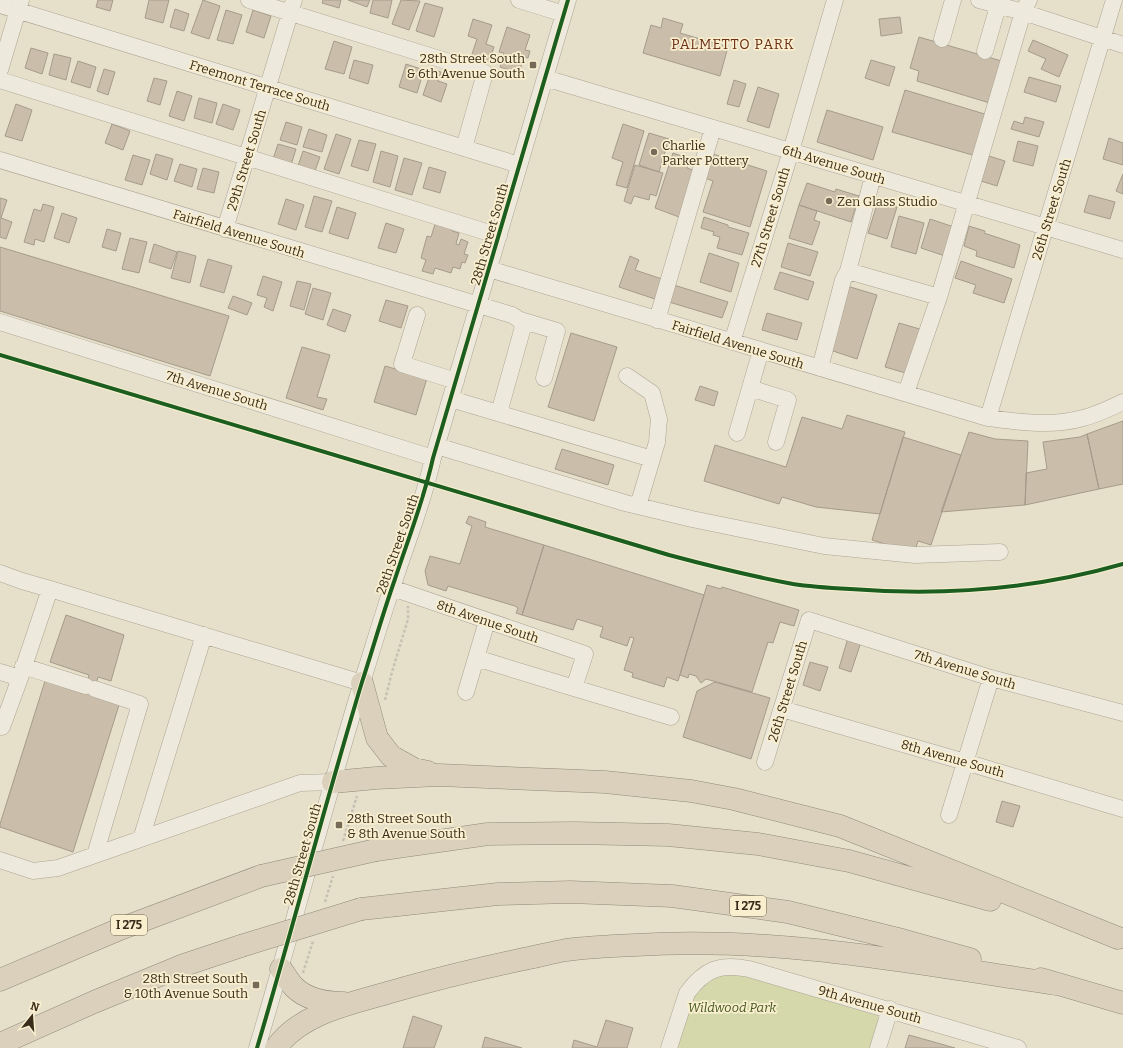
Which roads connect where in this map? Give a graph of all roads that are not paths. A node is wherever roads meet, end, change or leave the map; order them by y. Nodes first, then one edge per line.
1 (249, 0) edge
2 (519, 0) edge
3 (835, 0) edge
4 (953, 0) edge
5 (979, 0) edge
6 (1114, 0) edge
7 (0, 5) edge
8 (19, 5) edge
9 (293, 6) edge
10 (998, 6) junction
11 (1026, 6) edge
12 (566, 7) edge
13 (1102, 38) junction
14 (942, 39) dead end
15 (1123, 45) edge
16 (985, 50) dead end
17 (0, 70) edge
18 (545, 78) junction
19 (0, 80) edge
20 (268, 87) junction
21 (713, 128) junction
22 (464, 148) junction
23 (791, 151) junction
24 (246, 158) junction
25 (0, 160) edge
26 (519, 165) junction
27 (873, 176) junction
28 (967, 204) junction
29 (1045, 227) junction
30 (225, 229) junction
31 (499, 236) junction
32 (1123, 250) edge
33 (489, 269) junction
34 (848, 271) junction
35 (939, 297) junction
36 (478, 306) junction
37 (417, 315) dead end
38 (520, 320) junction
39 (657, 320) junction
40 (0, 322) edge
41 (732, 342) junction
42 (761, 350) junction
43 (820, 368) junction
44 (627, 376) dead end
45 (544, 378) dead end
46 (456, 381) junction
47 (750, 388) junction
48 (906, 393) junction
49 (450, 399) junction
50 (1123, 402) edge
51 (499, 413) junction
52 (988, 418) junction
53 (738, 433) dead end
54 (776, 442) dead end
55 (435, 452) junction
56 (652, 459) junction
57 (638, 506) junction
58 (1000, 552) dead end
59 (0, 573) edge
60 (392, 588) junction
61 (50, 589) junction
62 (809, 620) joint
63 (487, 621) junction
64 (204, 635) junction
65 (476, 658) junction
66 (0, 672) edge
67 (22, 672) junction
68 (991, 678) junction
69 (362, 683) junction
70 (574, 688) junction
71 (466, 692) dead end
72 (782, 709) junction
73 (1123, 712) edge
74 (671, 717) dead end
75 (0, 726) edge
76 (765, 762) dead end
77 (965, 762) junction
78 (439, 775) junction
79 (333, 782) junction
80 (1123, 810) edge
81 (949, 815) dead end
82 (141, 839) junction
83 (95, 855) junction
84 (0, 860) edge
85 (1121, 939) edge
86 (281, 969) junction
87 (0, 980) edge
88 (1056, 984) junction
89 (356, 1002) junction
90 (1123, 1003) edge
91 (890, 1010) junction
92 (984, 1043) edge
93 (0, 1044) edge
94 (257, 1048) edge
95 (276, 1048) edge
96 (670, 1048) edge
97 (878, 1048) edge
98 (1018, 1048) edge

1 - 9 street
2 - 12 street
3 - 23 street, 27th Street South
4 - 14 street
5 - 10 street
6 - 13 street, 26th Street South
7 - 8 street, Freemont Terrace South
8 - 17 street
8 - 20 street, Freemont Terrace South
9 - 20 street, 29th Street South
9 - 22 street
10 - 11 street
10 - 16 street
11 - 13 street
11 - 28 street
12 - 18 street, 28th Street South
13 - 15 street
13 - 29 street, 26th Street South
18 - 21 street, 6th Avenue South
18 - 26 street, 28th Street South
19 - 24 street
20 - 22 street, Freemont Terrace South
20 - 24 street, 29th Street South
21 - 23 street, 6th Avenue South
21 - 39 street
22 - 26 street, Freemont Terrace South
23 - 27 street, 6th Avenue South
23 - 41 street, 27th Street South
24 - 30 street, 29th Street South
24 - 31 street
25 - 30 street, Fairfield Avenue South
26 - 31 street, 28th Street South
27 - 28 street, 6th Avenue South
27 - 34 street
28 - 29 street, 6th Avenue South
28 - 35 street
29 - 32 street, 6th Avenue South
29 - 52 street, 26th Street South
30 - 36 street, Fairfield Avenue South
31 - 33 street, 28th Street South
33 - 36 street, 28th Street South
33 - 39 street, Fairfield Avenue South
34 - 35 street
34 - 43 street
35 - 48 street
36 - 38 street, Fairfield Avenue South
36 - 46 street, 28th Street South
37 - 46 street
38 - 45 street, Fairfield Avenue South
38 - 51 street
39 - 41 street, Fairfield Avenue South
40 - 55 street, 7th Avenue South
41 - 42 street, Fairfield Avenue South
42 - 43 street, Fairfield Avenue South
42 - 47 street
43 - 48 street, Fairfield Avenue South
44 - 56 street
46 - 49 street, 28th Street South
47 - 53 street
47 - 54 street
48 - 52 street, Fairfield Avenue South
49 - 51 street
49 - 55 street, 28th Street South
50 - 52 street, Fairfield Avenue South
51 - 56 street
55 - 57 street, 7th Avenue South
55 - 60 street, 28th Street South
56 - 57 street
57 - 58 street, 7th Avenue South
59 - 61 street
60 - 63 street, 8th Avenue South
60 - 69 street, 28th Street South
61 - 64 street
61 - 67 street
62 - 68 street, 7th Avenue South
62 - 72 street, 26th Street South
63 - 65 street
63 - 70 street, 8th Avenue South
64 - 69 street
64 - 82 street
65 - 70 street
65 - 71 street
66 - 67 street
67 - 75 street
67 - 83 street
68 - 73 street, 7th Avenue South
68 - 77 street
69 - 78 highway
69 - 79 street, 28th Street South
70 - 74 street
72 - 76 street, 26th Street South
72 - 77 street, 8th Avenue South
77 - 80 street, 8th Avenue South
77 - 81 street
78 - 79 highway
78 - 85 highway
79 - 82 street
79 - 86 street, 28th Street South
82 - 83 street
83 - 84 street
85 - 87 highway, I 275, bridge
86 - 89 highway
86 - 94 street, 28th Street South
88 - 89 highway
88 - 90 highway, I 275
88 - 93 highway, I 275, bridge
89 - 95 highway
91 - 92 street, 9th Avenue South
91 - 96 street, 9th Avenue South
91 - 97 street
92 - 98 street, 9th Avenue South

